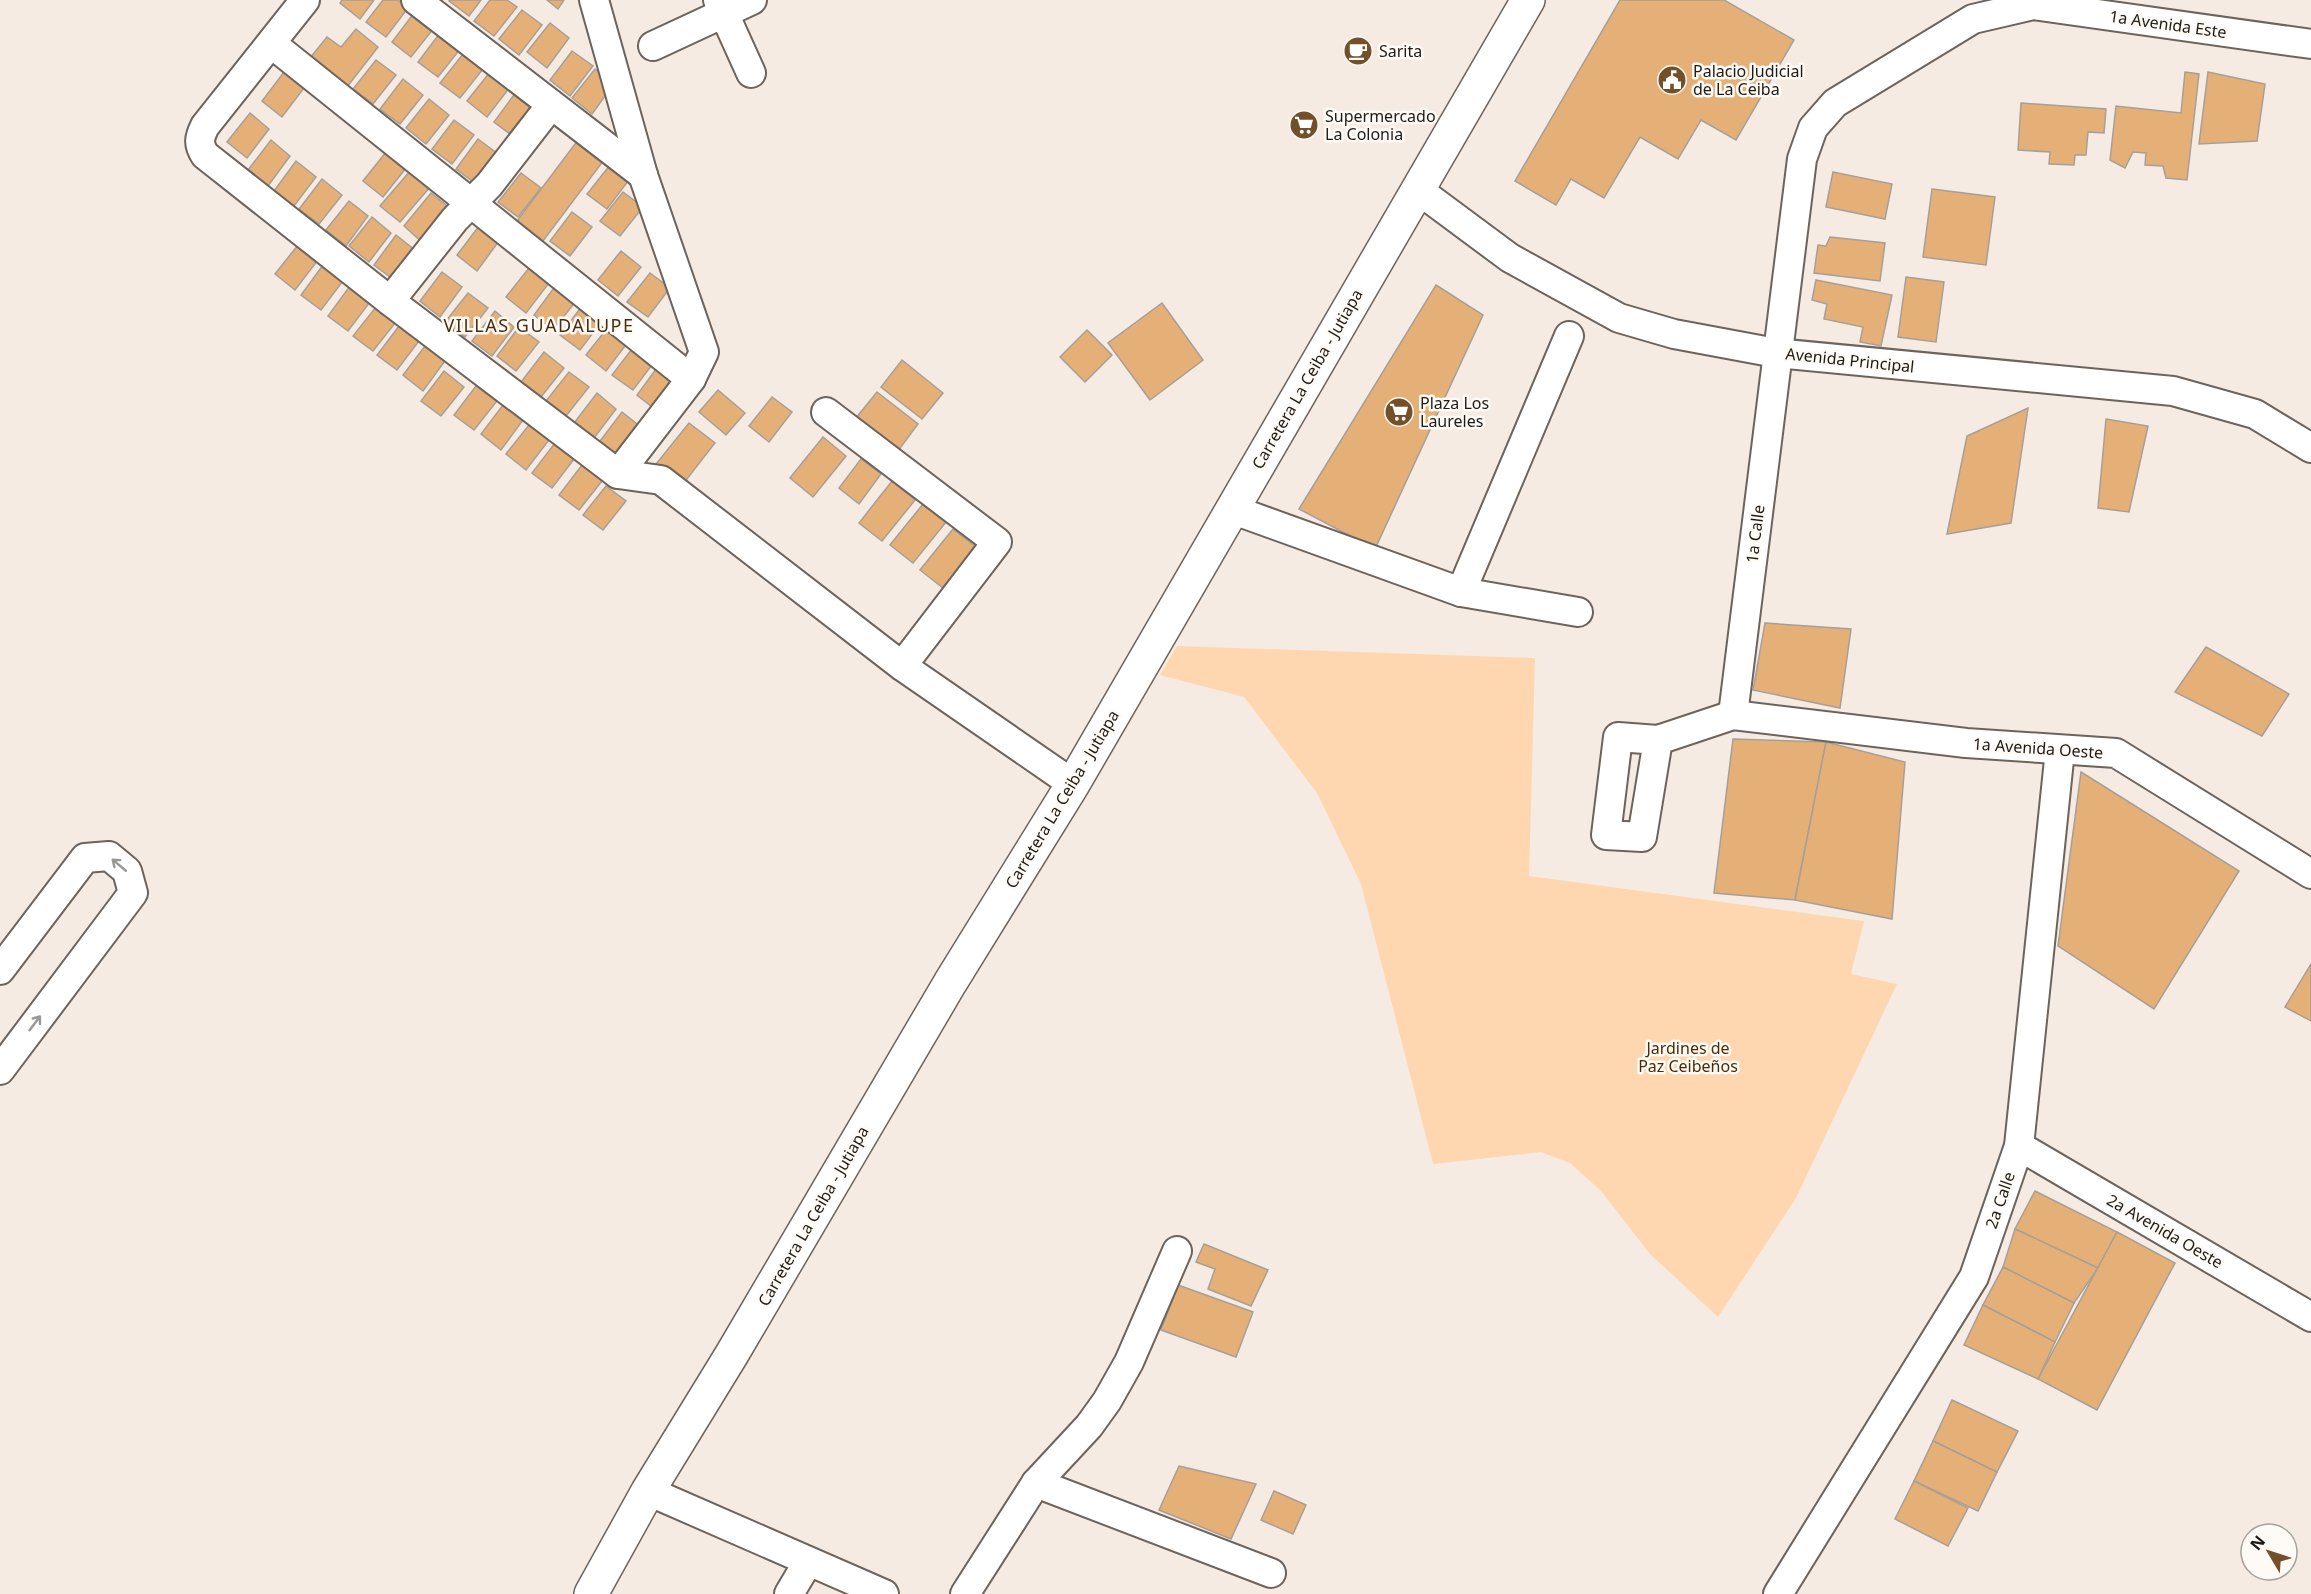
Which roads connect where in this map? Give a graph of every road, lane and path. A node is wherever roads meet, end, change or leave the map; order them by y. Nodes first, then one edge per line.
1 (304, 0) edge
2 (416, 0) edge
3 (594, 0) edge
4 (752, 0) edge
5 (1528, 0) edge
6 (721, 6) edge
7 (272, 44) junction
8 (2311, 44) edge
9 (652, 46) dead end
10 (751, 73) dead end
11 (551, 105) junction
12 (643, 175) junction
13 (1417, 189) junction
14 (472, 202) junction
15 (390, 301) junction
16 (1569, 336) dead end
17 (1776, 353) junction
18 (691, 379) junction
19 (826, 412) dead end
20 (2311, 448) edge
21 (618, 474) junction
22 (1231, 509) junction
23 (1461, 592) junction
24 (1578, 612) dead end
25 (902, 666) junction
26 (1733, 715) junction
27 (1658, 740) dead end
28 (2060, 750) junction
29 (1073, 784) junction
30 (2311, 874) edge
31 (0, 970) edge
32 (0, 1070) edge
33 (2019, 1146) junction
34 (1177, 1251) dead end
35 (2311, 1317) edge
36 (1036, 1482) junction
37 (648, 1491) junction
38 (808, 1562) junction
39 (1271, 1573) dead end
40 (591, 1594) edge
41 (789, 1594) edge
42 (884, 1594) edge
43 (965, 1594) edge
44 (1778, 1594) edge

1 - 7 street
2 - 11 street
3 - 12 street
4 - 6 street
5 - 13 main road, Carretera La Ceiba - Jutiapa
6 - 9 street
6 - 10 street
7 - 14 street
7 - 15 street
8 - 17 street, 1a Avenida Este
11 - 12 street
11 - 14 street
12 - 18 street
13 - 17 street, Avenida Principal
13 - 22 main road, Carretera La Ceiba - Jutiapa
14 - 15 street
14 - 18 street
15 - 21 street
16 - 23 street
17 - 20 street, Avenida Principal
17 - 26 street, 1a Calle
18 - 21 street
19 - 25 street
21 - 25 street
22 - 23 street
22 - 29 main road, Carretera La Ceiba - Jutiapa
23 - 24 street
25 - 29 street
26 - 27 street
26 - 28 street, 1a Avenida Oeste
28 - 30 street, 1a Avenida Oeste
28 - 33 street, 2a Calle
29 - 37 main road, Carretera La Ceiba - Jutiapa
32 -> 31 street
33 - 35 street, 2a Avenida Oeste
33 - 44 street, 2a Calle
34 - 36 street
36 - 39 street
36 - 43 street
37 - 38 street
37 - 40 main road, Carretera La Ceiba - Jutiapa
38 - 41 street
38 - 42 street

